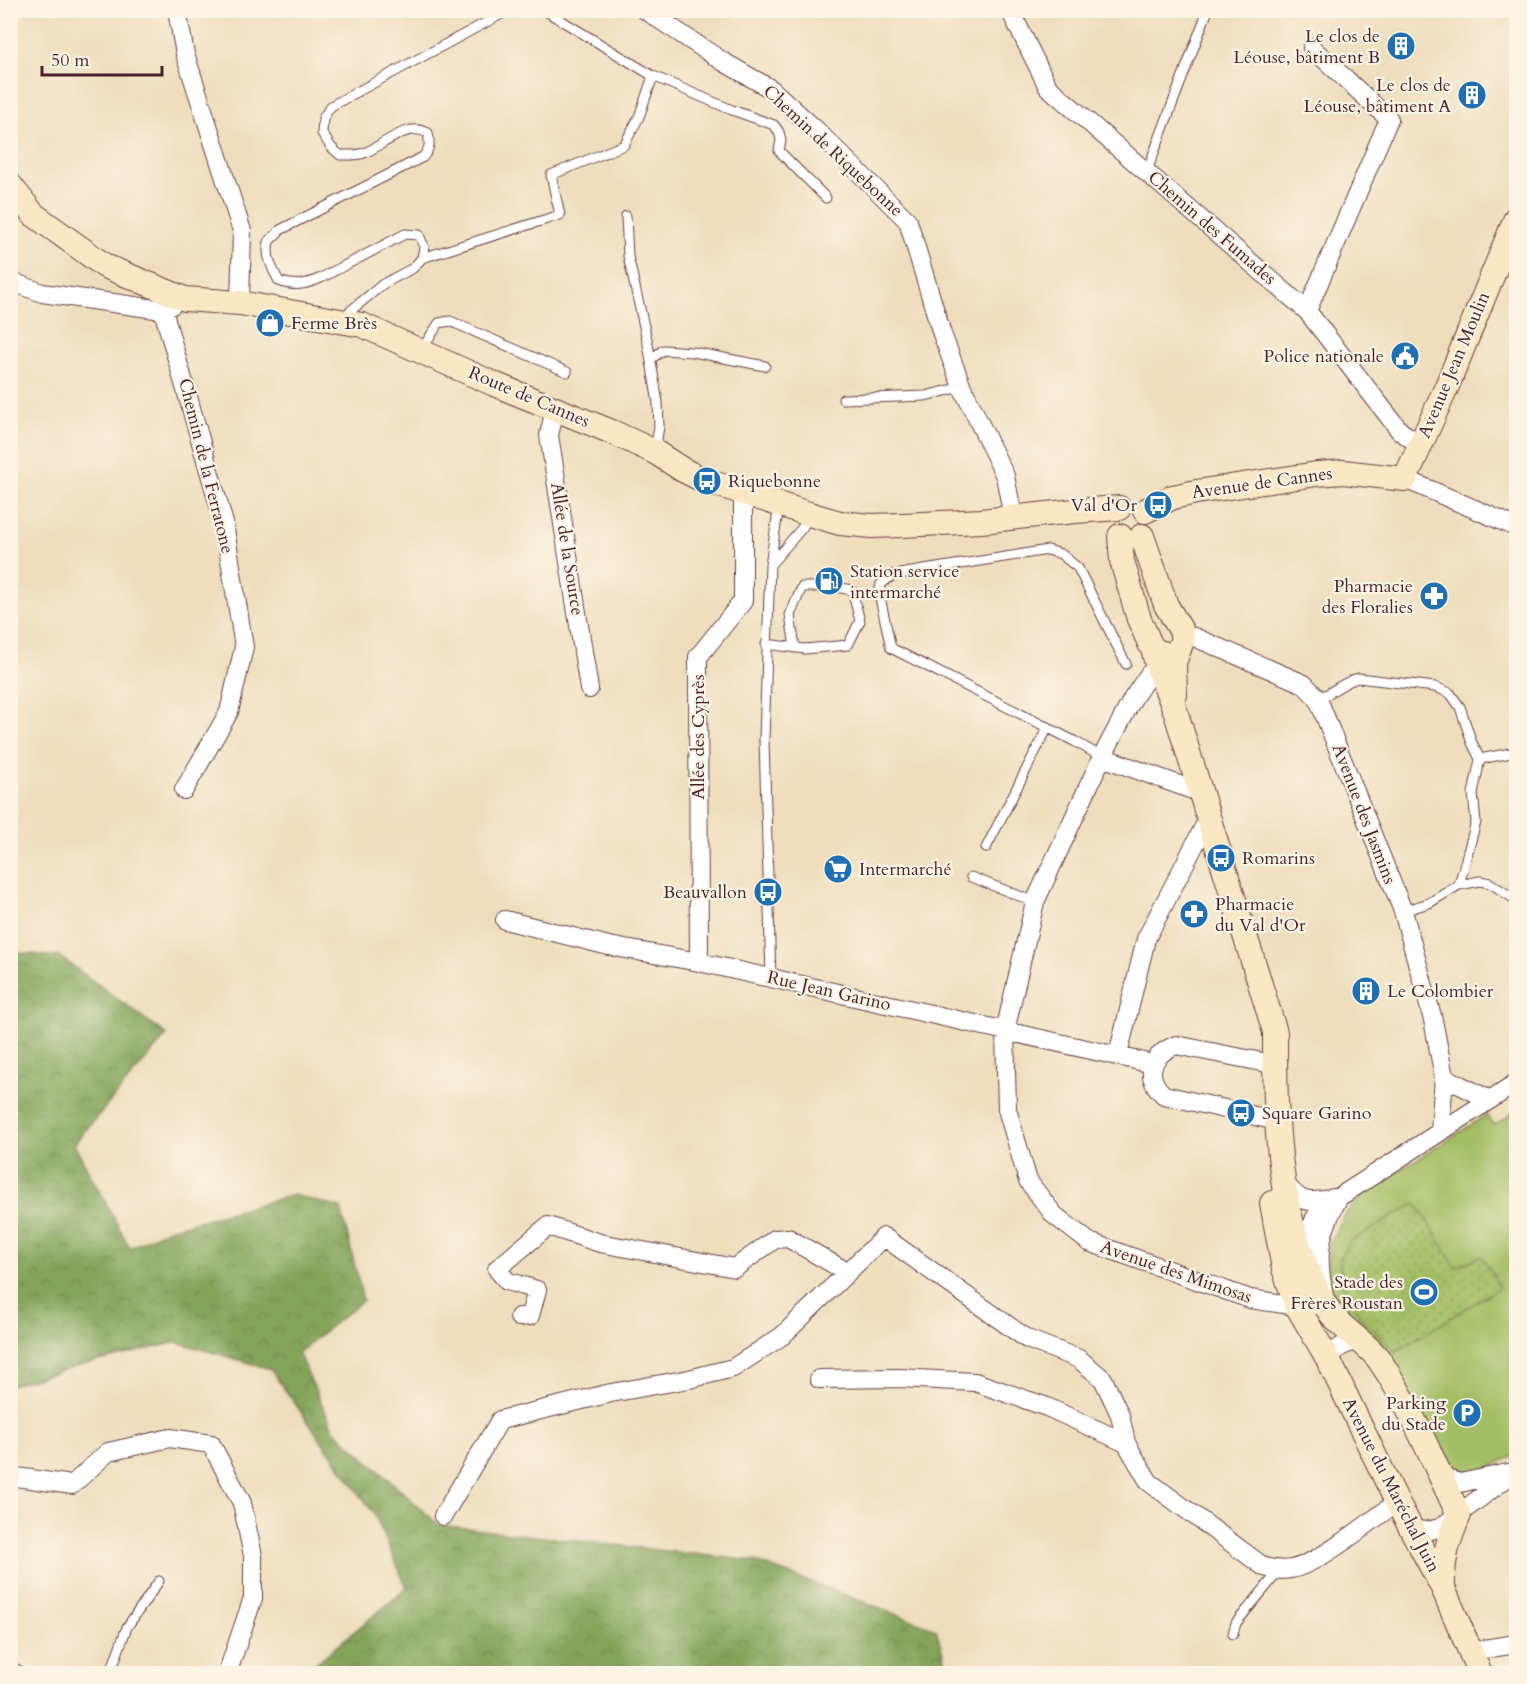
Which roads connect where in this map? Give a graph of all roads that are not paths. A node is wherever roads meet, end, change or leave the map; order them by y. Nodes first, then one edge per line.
1 (177, 10) edge
2 (509, 10) edge
3 (544, 10) edge
4 (645, 10) edge
5 (687, 10) edge
6 (1010, 10) edge
7 (1208, 10) edge
8 (662, 22) junction
9 (1312, 48) dead end
10 (653, 76) junction
11 (1147, 171) junction
12 (10, 185) edge
13 (826, 198) dead end
14 (626, 216) dead end
15 (1516, 218) edge
16 (422, 258) junction
17 (1509, 260) edge
18 (10, 281) edge
19 (185, 298) junction
20 (233, 302) junction
21 (163, 310) junction
22 (1307, 311) junction
23 (339, 321) junction
24 (421, 351) junction
25 (651, 359) junction
26 (765, 366) dead end
27 (567, 372) dead end
28 (962, 387) junction
29 (843, 399) dead end
30 (555, 409) junction
31 (1420, 445) junction
32 (655, 452) junction
33 (1405, 478) junction
34 (743, 493) junction
35 (779, 505) junction
36 (809, 514) junction
37 (1013, 516) junction
38 (1124, 527) junction
39 (1516, 527) edge
40 (770, 565) junction
41 (1180, 636) junction
42 (766, 644) junction
43 (795, 648) junction
44 (1153, 652) junction
45 (1126, 664) dead end
46 (589, 689) dead end
47 (1318, 699) junction
48 (1175, 710) junction
49 (1048, 728) junction
50 (1516, 752) edge
51 (1102, 757) junction
52 (1480, 759) junction
53 (184, 790) dead end
54 (1201, 793) junction
55 (1209, 817) junction
56 (986, 848) dead end
57 (971, 877) dead end
58 (1459, 885) junction
59 (1516, 900) edge
60 (1035, 902) junction
61 (1403, 911) junction
62 (505, 920) dead end
63 (699, 962) junction
64 (771, 978) junction
65 (1005, 1031) junction
66 (1118, 1055) junction
67 (1153, 1064) junction
68 (1271, 1068) junction
69 (1444, 1077) junction
70 (1516, 1083) edge
71 (1490, 1100) junction
72 (1272, 1112) junction
73 (1440, 1131) junction
74 (1268, 1160) junction
75 (1283, 1182) junction
76 (1339, 1197) junction
77 (1322, 1217) junction
78 (1289, 1218) junction
79 (1300, 1253) junction
80 (847, 1272) junction
81 (1309, 1306) junction
82 (519, 1317) dead end
83 (1358, 1341) junction
84 (1328, 1359) junction
85 (819, 1379) dead end
86 (1126, 1443) junction
87 (1516, 1471) edge
88 (10, 1476) edge
89 (1440, 1477) junction
90 (1397, 1503) junction
91 (1459, 1515) junction
92 (443, 1516) dead end
93 (1409, 1526) junction
94 (1279, 1571) junction
95 (159, 1581) dead end
96 (1443, 1588) junction
97 (1233, 1634) dead end
98 (1516, 1644) edge
99 (1471, 1651) junction
100 (10, 1671) edge
101 (16, 1674) edge
102 (110, 1674) edge
103 (227, 1674) edge
104 (1480, 1674) edge

1 - 20 street
2 - 16 lane
3 - 10 lane
4 - 8 street, Chemin de Riquebonne
5 - 8 lane
6 - 11 street, Chemin des Fumades
7 - 11 lane
8 - 28 street, Chemin de Riquebonne
9 - 22 street
10 - 13 lane
10 - 16 lane
11 - 22 street, Chemin des Fumades
12 - 19 main road, Route de Cannes
14 - 25 lane
15 - 17 main road, Avenue Jean Moulin
16 - 23 lane
17 - 31 main road, Avenue Jean Moulin
18 - 21 street
19 - 20 main road, Route de Cannes
19 - 21 street
20 - 23 main road, Route de Cannes
21 - 53 street, Chemin de la Ferratone
22 - 31 street, Chemin des Fumades
23 - 24 main road, Route de Cannes
24 - 27 lane
24 - 30 main road, Route de Cannes
25 - 26 lane
25 - 32 lane
28 - 29 lane
28 - 37 street, Chemin de Riquebonne
30 - 32 main road, Route de Cannes
30 - 46 street, Allée de la Source
31 - 33 main road, Avenue Jean Moulin
32 - 34 main road, Route de Cannes
33 - 38 main road, Avenue de Cannes
33 - 39 street, Avenue de Cannes
34 - 35 main road, Route de Cannes
34 - 63 street, Allée des Cyprès
35 - 36 main road, Route de Cannes
35 - 40 lane
36 - 37 main road, Route de Cannes
36 - 40 lane
37 - 38 main road, Route de Cannes
38 - 41 main road
38 - 44 main road, Avenue du Maréchal Juin
40 - 42 lane
41 - 44 main road
41 - 47 street, Avenue des Jasmins
41 - 48 main road, Avenue du Maréchal Juin
42 - 43 lane
42 - 64 lane
43 - 43 lane
44 - 48 main road, Avenue du Maréchal Juin
44 - 51 street, Avenue des Mimosas
45 - 49 lane
47 - 52 lane
47 - 61 street, Avenue des Jasmins
48 - 54 main road, Avenue du Maréchal Juin
49 - 51 lane
49 - 56 lane
50 - 52 lane
51 - 54 street
51 - 60 street, Avenue des Mimosas
52 - 58 lane
54 - 55 main road, Avenue du Maréchal Juin
55 - 66 street
55 - 68 main road, Avenue du Maréchal Juin
57 - 60 lane
58 - 59 lane
58 - 61 lane
60 - 65 street, Avenue des Mimosas
61 - 69 street, Avenue des Jasmins
62 - 63 street, Rue Jean Garino
63 - 64 street, Rue Jean Garino
64 - 65 street, Rue Jean Garino
65 - 66 street, Rue Jean Garino
65 - 81 street, Avenue des Mimosas
66 - 67 street, Rue Jean Garino
67 - 68 street
67 - 72 street
68 - 72 main road, Avenue du Maréchal Juin
69 - 71 street
69 - 73 street, Avenue des Jasmins
70 - 71 street
71 - 73 street
72 - 74 main road, Avenue du Maréchal Juin
72 - 75 main road, Avenue du Maréchal Juin
73 - 76 street
74 - 78 street
74 - 81 main road, Avenue du Maréchal Juin
75 - 76 street
75 - 78 main road, Avenue du Maréchal Juin
76 - 77 street
77 - 78 street
77 - 79 street
77 - 81 street
78 - 79 main road, Avenue du Maréchal Juin
79 - 81 main road, Avenue du Maréchal Juin
80 - 82 street
80 - 86 street
80 - 92 street
81 - 83 main road, Avenue du Maréchal Juin
81 - 84 main road, Avenue du Maréchal Juin
83 - 84 street
83 - 89 main road, Avenue du Maréchal Juin
84 - 90 main road, Avenue du Maréchal Juin
85 - 86 street
86 - 94 street
87 - 89 street
87 - 91 street
88 - 103 street
89 - 91 main road, Avenue du Maréchal Juin
90 - 93 main road, Avenue du Maréchal Juin
90 - 94 street
91 - 93 street
91 - 96 main road, Avenue du Maréchal Juin
93 - 96 main road, Avenue du Maréchal Juin
94 - 97 lane
95 - 102 lane
96 - 99 main road
98 - 99 street
99 - 104 main road
100 - 101 street

